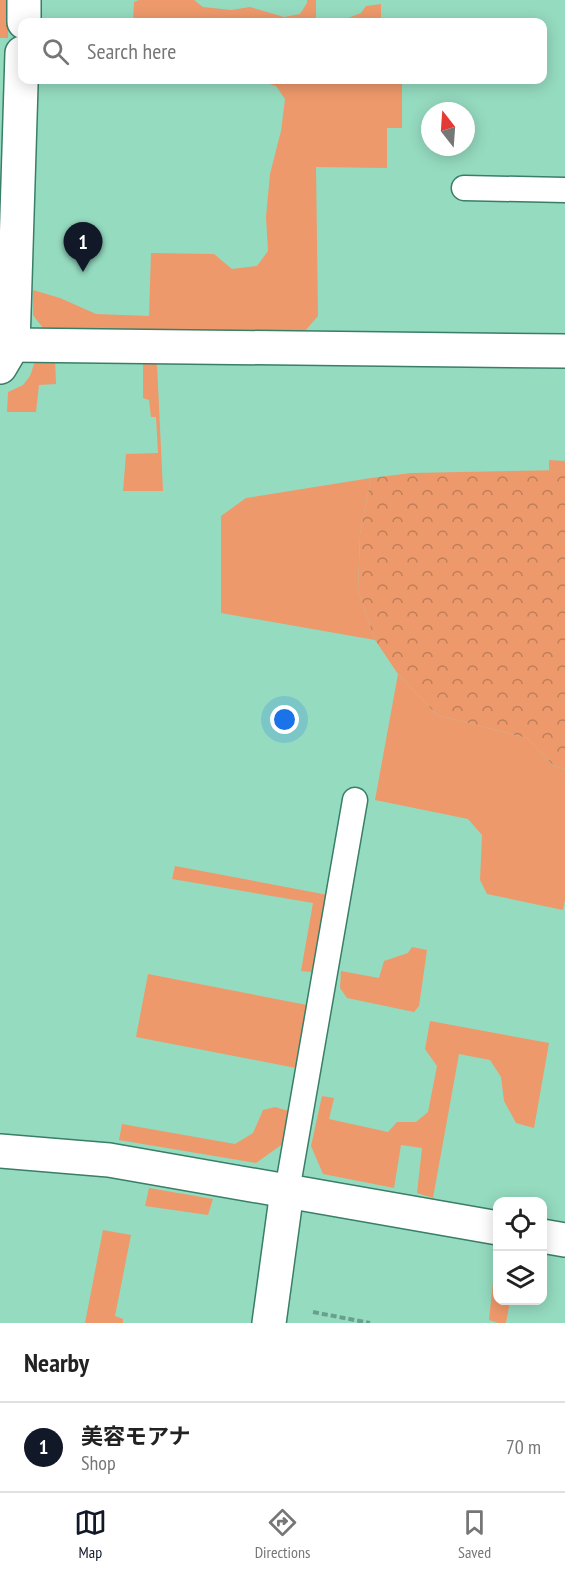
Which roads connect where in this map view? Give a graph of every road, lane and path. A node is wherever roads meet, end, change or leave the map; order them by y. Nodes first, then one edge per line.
1 (24, 0) edge
2 (24, 18) edge
3 (19, 84) edge
4 (464, 188) dead end
5 (9, 190) edge
6 (565, 190) edge
7 (565, 351) edge
8 (6, 356) edge
9 (355, 800) dead end
10 (0, 1151) edge
11 (287, 1191) junction
12 (493, 1227) edge
13 (547, 1237) edge
14 (565, 1240) edge
15 (270, 1314) edge
16 (370, 1323) edge

1 - 2 street
3 - 5 street
4 - 6 lane
5 - 8 street
7 - 8 street
9 - 11 lane
10 - 11 street
11 - 12 street
11 - 15 street
13 - 14 street
15 - 16 path

